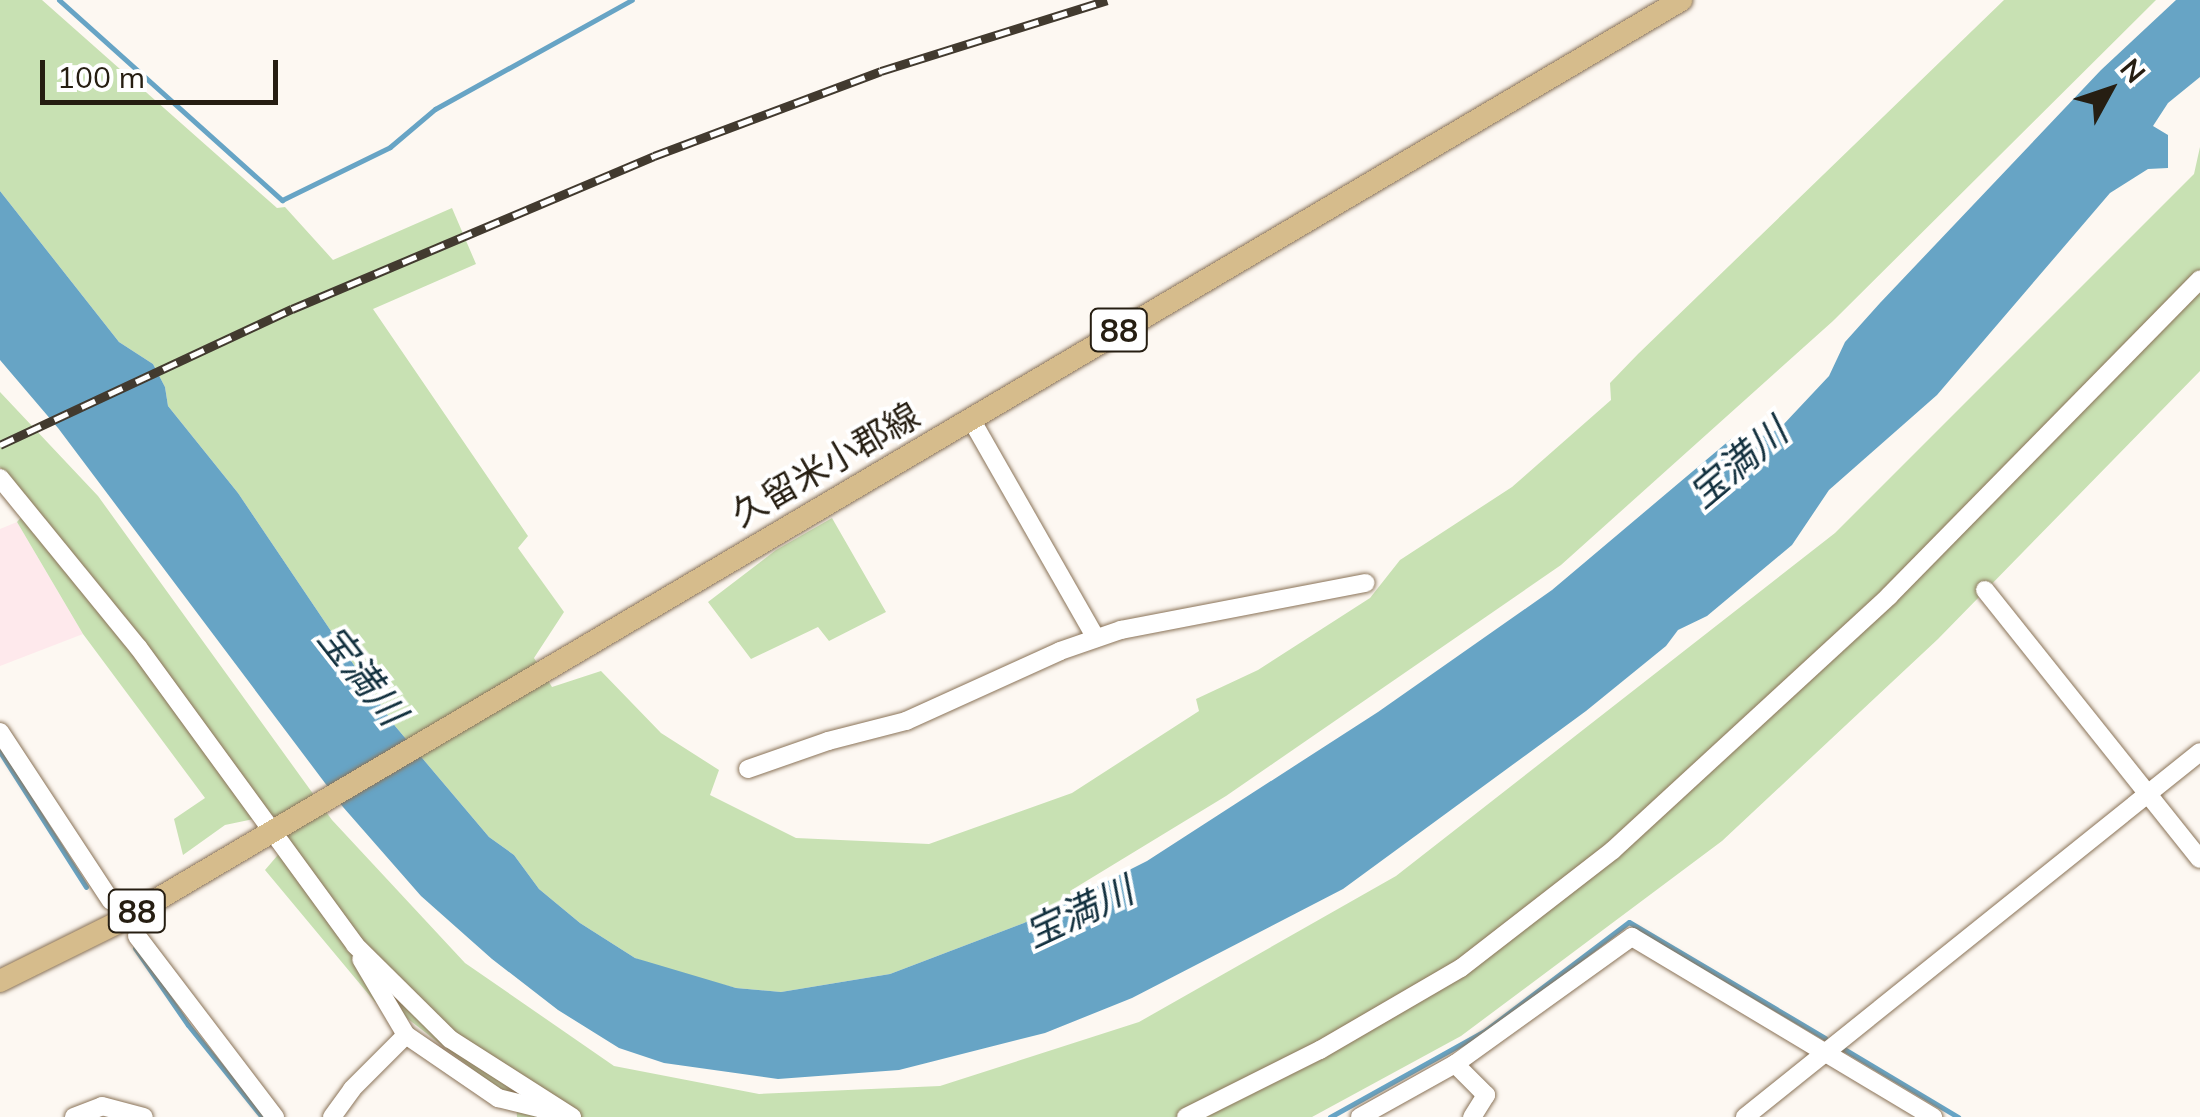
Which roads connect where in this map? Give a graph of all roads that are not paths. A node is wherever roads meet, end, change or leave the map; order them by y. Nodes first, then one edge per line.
1 (1670, 3) edge
2 (2200, 280) edge
3 (971, 419) junction
4 (0, 478) edge
5 (17, 499) junction
6 (0, 508) edge
7 (1366, 583) dead end
8 (1985, 590) dead end
9 (1096, 638) junction
10 (0, 732) edge
11 (2200, 752) edge
12 (748, 769) dead end
13 (2149, 795) junction
14 (274, 831) junction
15 (2200, 859) edge
16 (111, 901) dead end
17 (137, 936) dead end
18 (354, 945) junction
19 (0, 981) edge
20 (406, 1034) junction
21 (1827, 1051) junction
22 (1455, 1064) junction
23 (569, 1116) edge
24 (74, 1117) edge
25 (144, 1117) edge
26 (275, 1117) edge
27 (332, 1117) edge
28 (1186, 1117) edge
29 (1360, 1117) edge
30 (1472, 1117) edge
31 (1745, 1117) edge
32 (1933, 1117) edge

1 - 3 main road, 久留米小郡線 / 88
2 - 28 street
3 - 9 street
3 - 14 main road, 久留米小郡線 / 88
4 - 5 street
5 - 6 street
5 - 14 street
7 - 9 street
8 - 13 street
9 - 12 street
10 - 16 street
11 - 13 street
13 - 15 street
13 - 21 street
14 - 18 street
14 - 19 main road, 久留米小郡線 / 88
17 - 26 street
18 - 20 street
18 - 23 street
20 - 23 street
20 - 27 street
21 - 22 street
21 - 31 street
21 - 32 street
22 - 29 street
22 - 30 street
24 - 25 street

